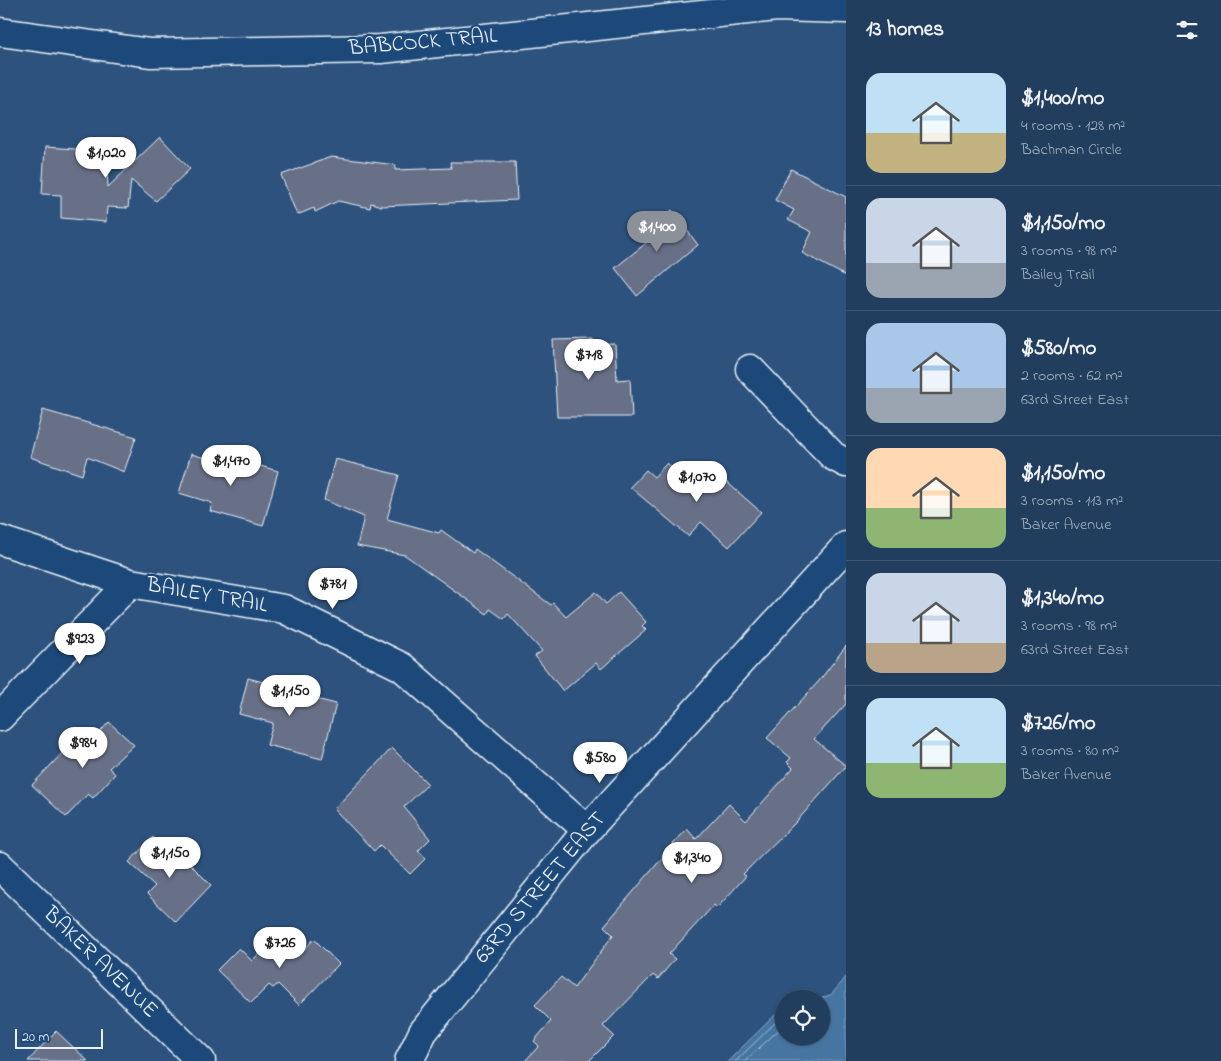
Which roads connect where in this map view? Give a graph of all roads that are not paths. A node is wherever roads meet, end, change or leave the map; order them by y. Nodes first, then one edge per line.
1 (846, 9) edge
2 (0, 32) edge
3 (750, 369) dead end
4 (846, 463) edge
5 (0, 540) edge
6 (846, 546) edge
7 (130, 583) junction
8 (0, 716) edge
9 (587, 830) junction
10 (0, 866) edge
11 (201, 1061) edge
12 (409, 1061) edge

1 - 2 street, BABCOCK TRAIL
3 - 4 street
5 - 7 street, BAILEY TRAIL
6 - 9 street, 63RD STREET EAST
7 - 8 street
7 - 9 street, BAILEY TRAIL
9 - 12 street, 63RD STREET EAST
10 - 11 street, BAKER AVENUE

